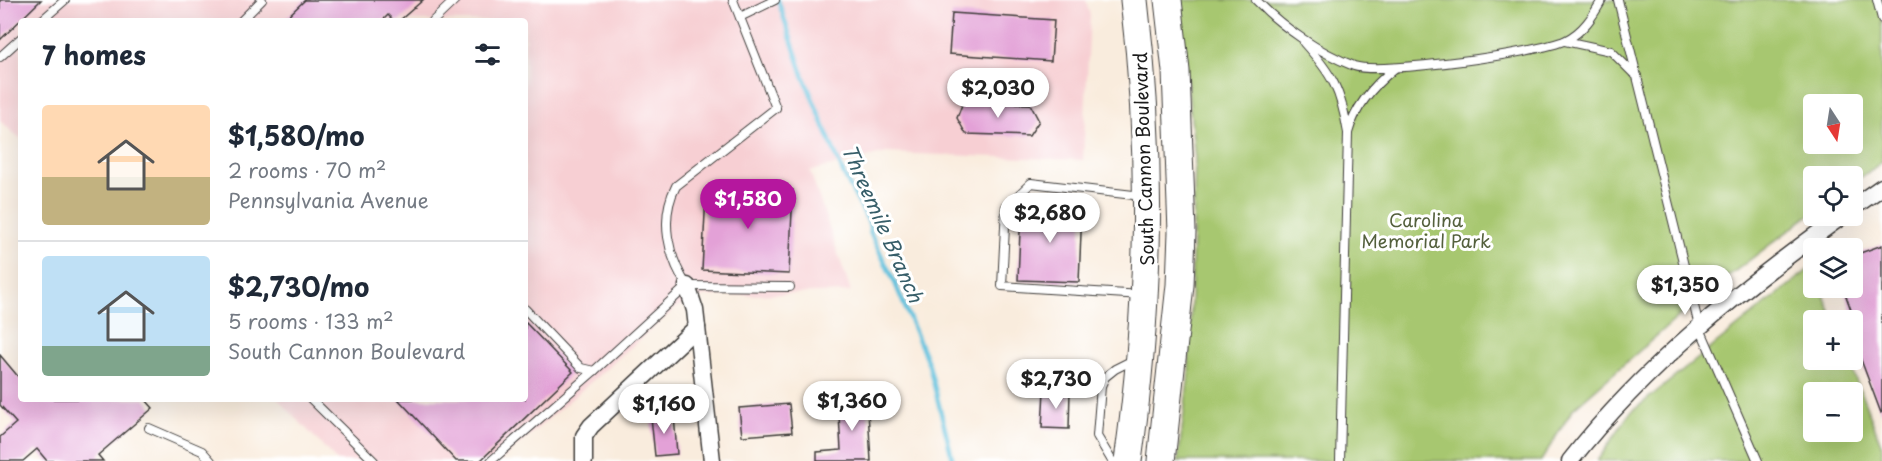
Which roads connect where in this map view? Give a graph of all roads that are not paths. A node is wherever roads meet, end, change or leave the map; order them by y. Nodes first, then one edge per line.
1 (65, 0) edge
2 (262, 0) edge
3 (455, 0) edge
4 (733, 0) edge
5 (776, 0) edge
6 (1134, 0) edge
7 (1168, 0) edge
8 (1256, 0) edge
9 (1602, 0) edge
10 (1618, 0) edge
11 (1877, 0) edge
12 (740, 17) junction
13 (44, 18) edge
14 (244, 18) edge
15 (436, 18) edge
16 (1882, 19) edge
17 (1300, 38) junction
18 (18, 41) edge
19 (1565, 41) junction
20 (0, 57) edge
21 (1396, 68) junction
22 (1637, 77) junction
23 (1348, 133) junction
24 (1882, 187) edge
25 (1148, 197) junction
26 (1863, 200) edge
27 (1829, 226) edge
28 (687, 286) junction
29 (790, 287) dead end
30 (1146, 295) junction
31 (528, 312) edge
32 (1699, 326) junction
33 (697, 327) junction
34 (1141, 356) junction
35 (594, 370) junction
36 (314, 402) edge
37 (149, 428) dead end
38 (211, 461) edge
39 (374, 461) edge
40 (491, 461) edge
41 (584, 461) edge
42 (712, 461) edge
43 (1112, 461) edge
44 (1128, 461) edge
45 (1161, 461) edge
46 (1340, 461) edge
47 (1570, 461) edge
48 (1758, 461) edge

1 - 13 lane
2 - 14 lane
3 - 15 lane
4 - 12 lane
5 - 12 lane
6 - 25 main road, South Cannon Boulevard
7 - 45 main road, South Cannon Boulevard
8 - 17 lane
9 - 19 lane
10 - 22 lane
11 - 16 lane
12 - 28 lane
17 - 21 lane
17 - 23 lane
18 - 20 lane
19 - 21 lane
19 - 22 lane
21 - 23 lane
22 - 32 lane
23 - 46 lane
24 - 26 street
25 - 30 main road, South Cannon Boulevard
25 - 30 lane
27 - 32 street
28 - 29 lane
28 - 33 street
28 - 35 lane
30 - 34 main road, South Cannon Boulevard
31 - 35 lane
32 - 47 street
32 - 48 lane
33 - 41 street
33 - 42 street
34 - 43 lane
34 - 44 main road, South Cannon Boulevard
35 - 40 lane
36 - 39 lane
37 - 38 lane

